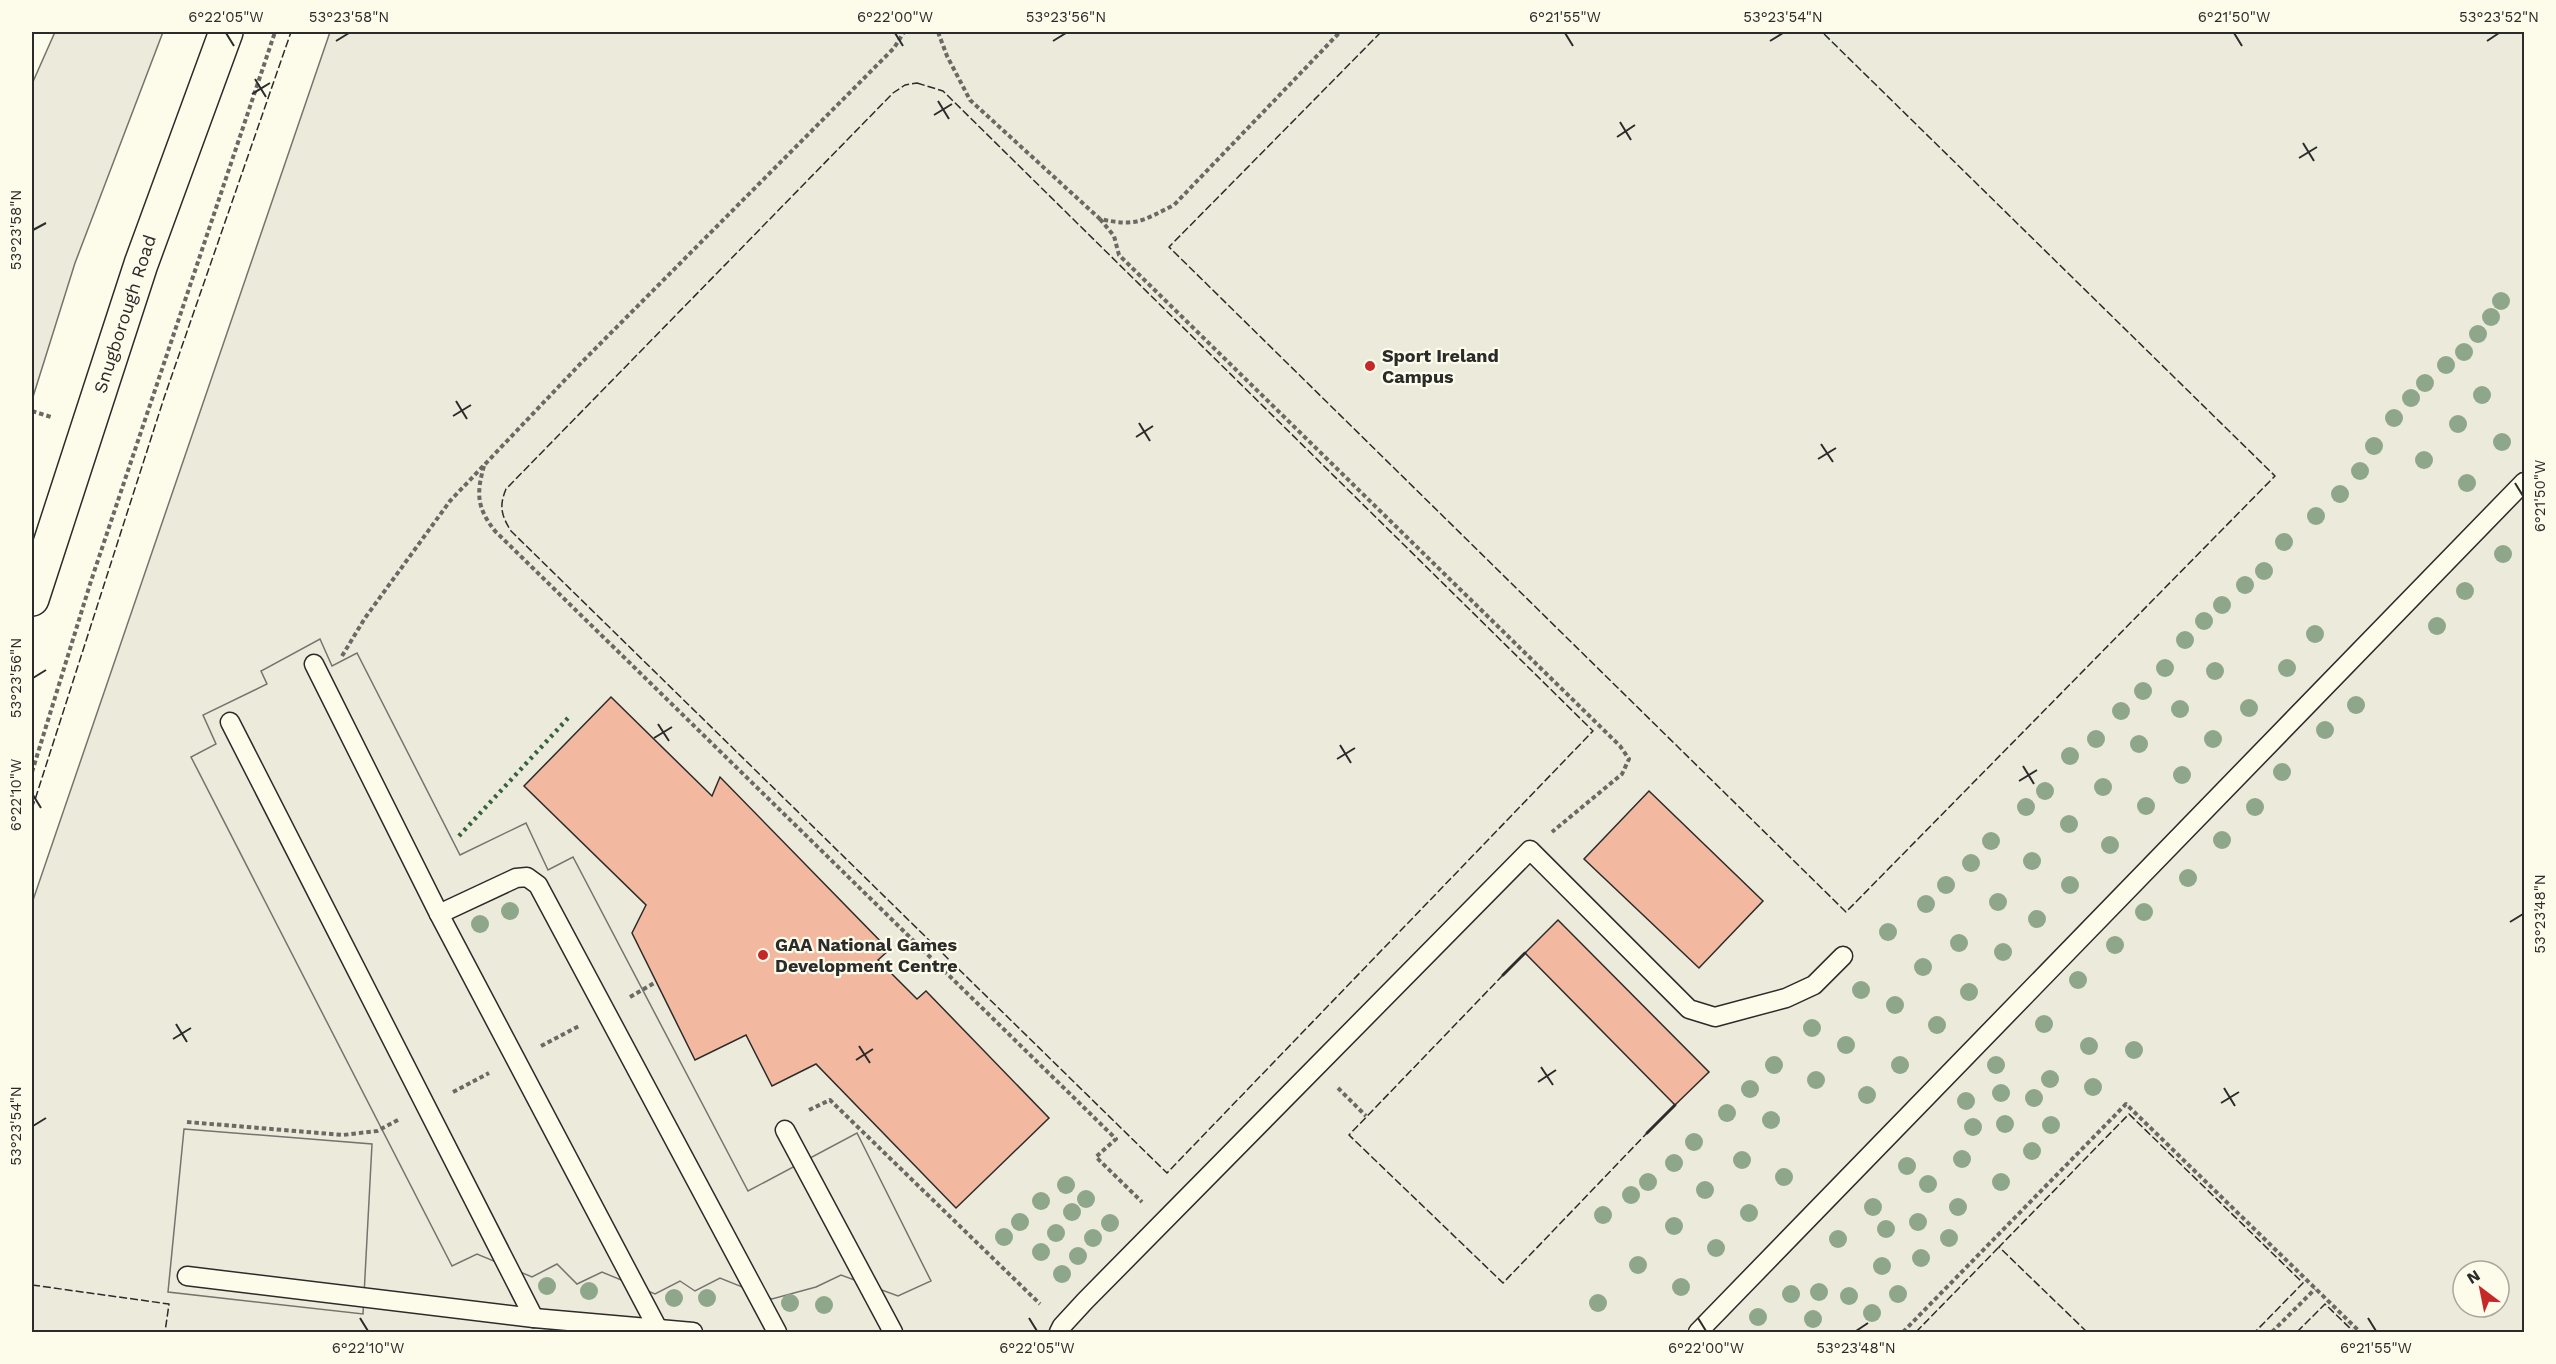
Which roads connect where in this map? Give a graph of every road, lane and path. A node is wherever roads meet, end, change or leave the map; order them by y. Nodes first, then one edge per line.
1 (225, 32) edge
2 (275, 32) edge
3 (904, 32) edge
4 (938, 32) edge
5 (1340, 32) edge
6 (1100, 219) junction
7 (484, 466) junction
8 (2524, 482) edge
9 (32, 599) edge
10 (314, 664) dead end
11 (324, 683) junction
12 (230, 722) dead end
13 (32, 772) edge
14 (1530, 850) junction
15 (439, 914) junction
16 (1843, 956) dead end
17 (1316, 1066) junction
18 (1366, 1116) dead end
19 (785, 1130) joint
20 (1163, 1223) junction
21 (187, 1276) dead end
22 (2315, 1289) junction
23 (534, 1318) junction
24 (658, 1329) junction
25 (1061, 1329) edge
26 (693, 1332) edge
27 (777, 1332) edge
28 (893, 1332) edge
29 (1698, 1332) edge
30 (1903, 1332) edge
31 (2272, 1332) edge
32 (2360, 1332) edge

1 - 9 main road, Snugborough Road
2 - 13 path
3 - 7 path
4 - 6 path
5 - 6 path
6 - 14 path
7 - 11 path
7 - 20 path
8 - 29 lane
10 - 11 lane
11 - 15 lane
12 - 23 lane
14 - 16 lane
14 - 17 lane
15 - 24 lane
15 - 27 lane
17 - 18 path
17 - 20 lane
19 - 25 path
19 - 28 lane
20 - 25 lane
21 - 23 lane
22 - 30 path
22 - 31 path
22 - 32 path
23 - 24 lane
24 - 26 lane

